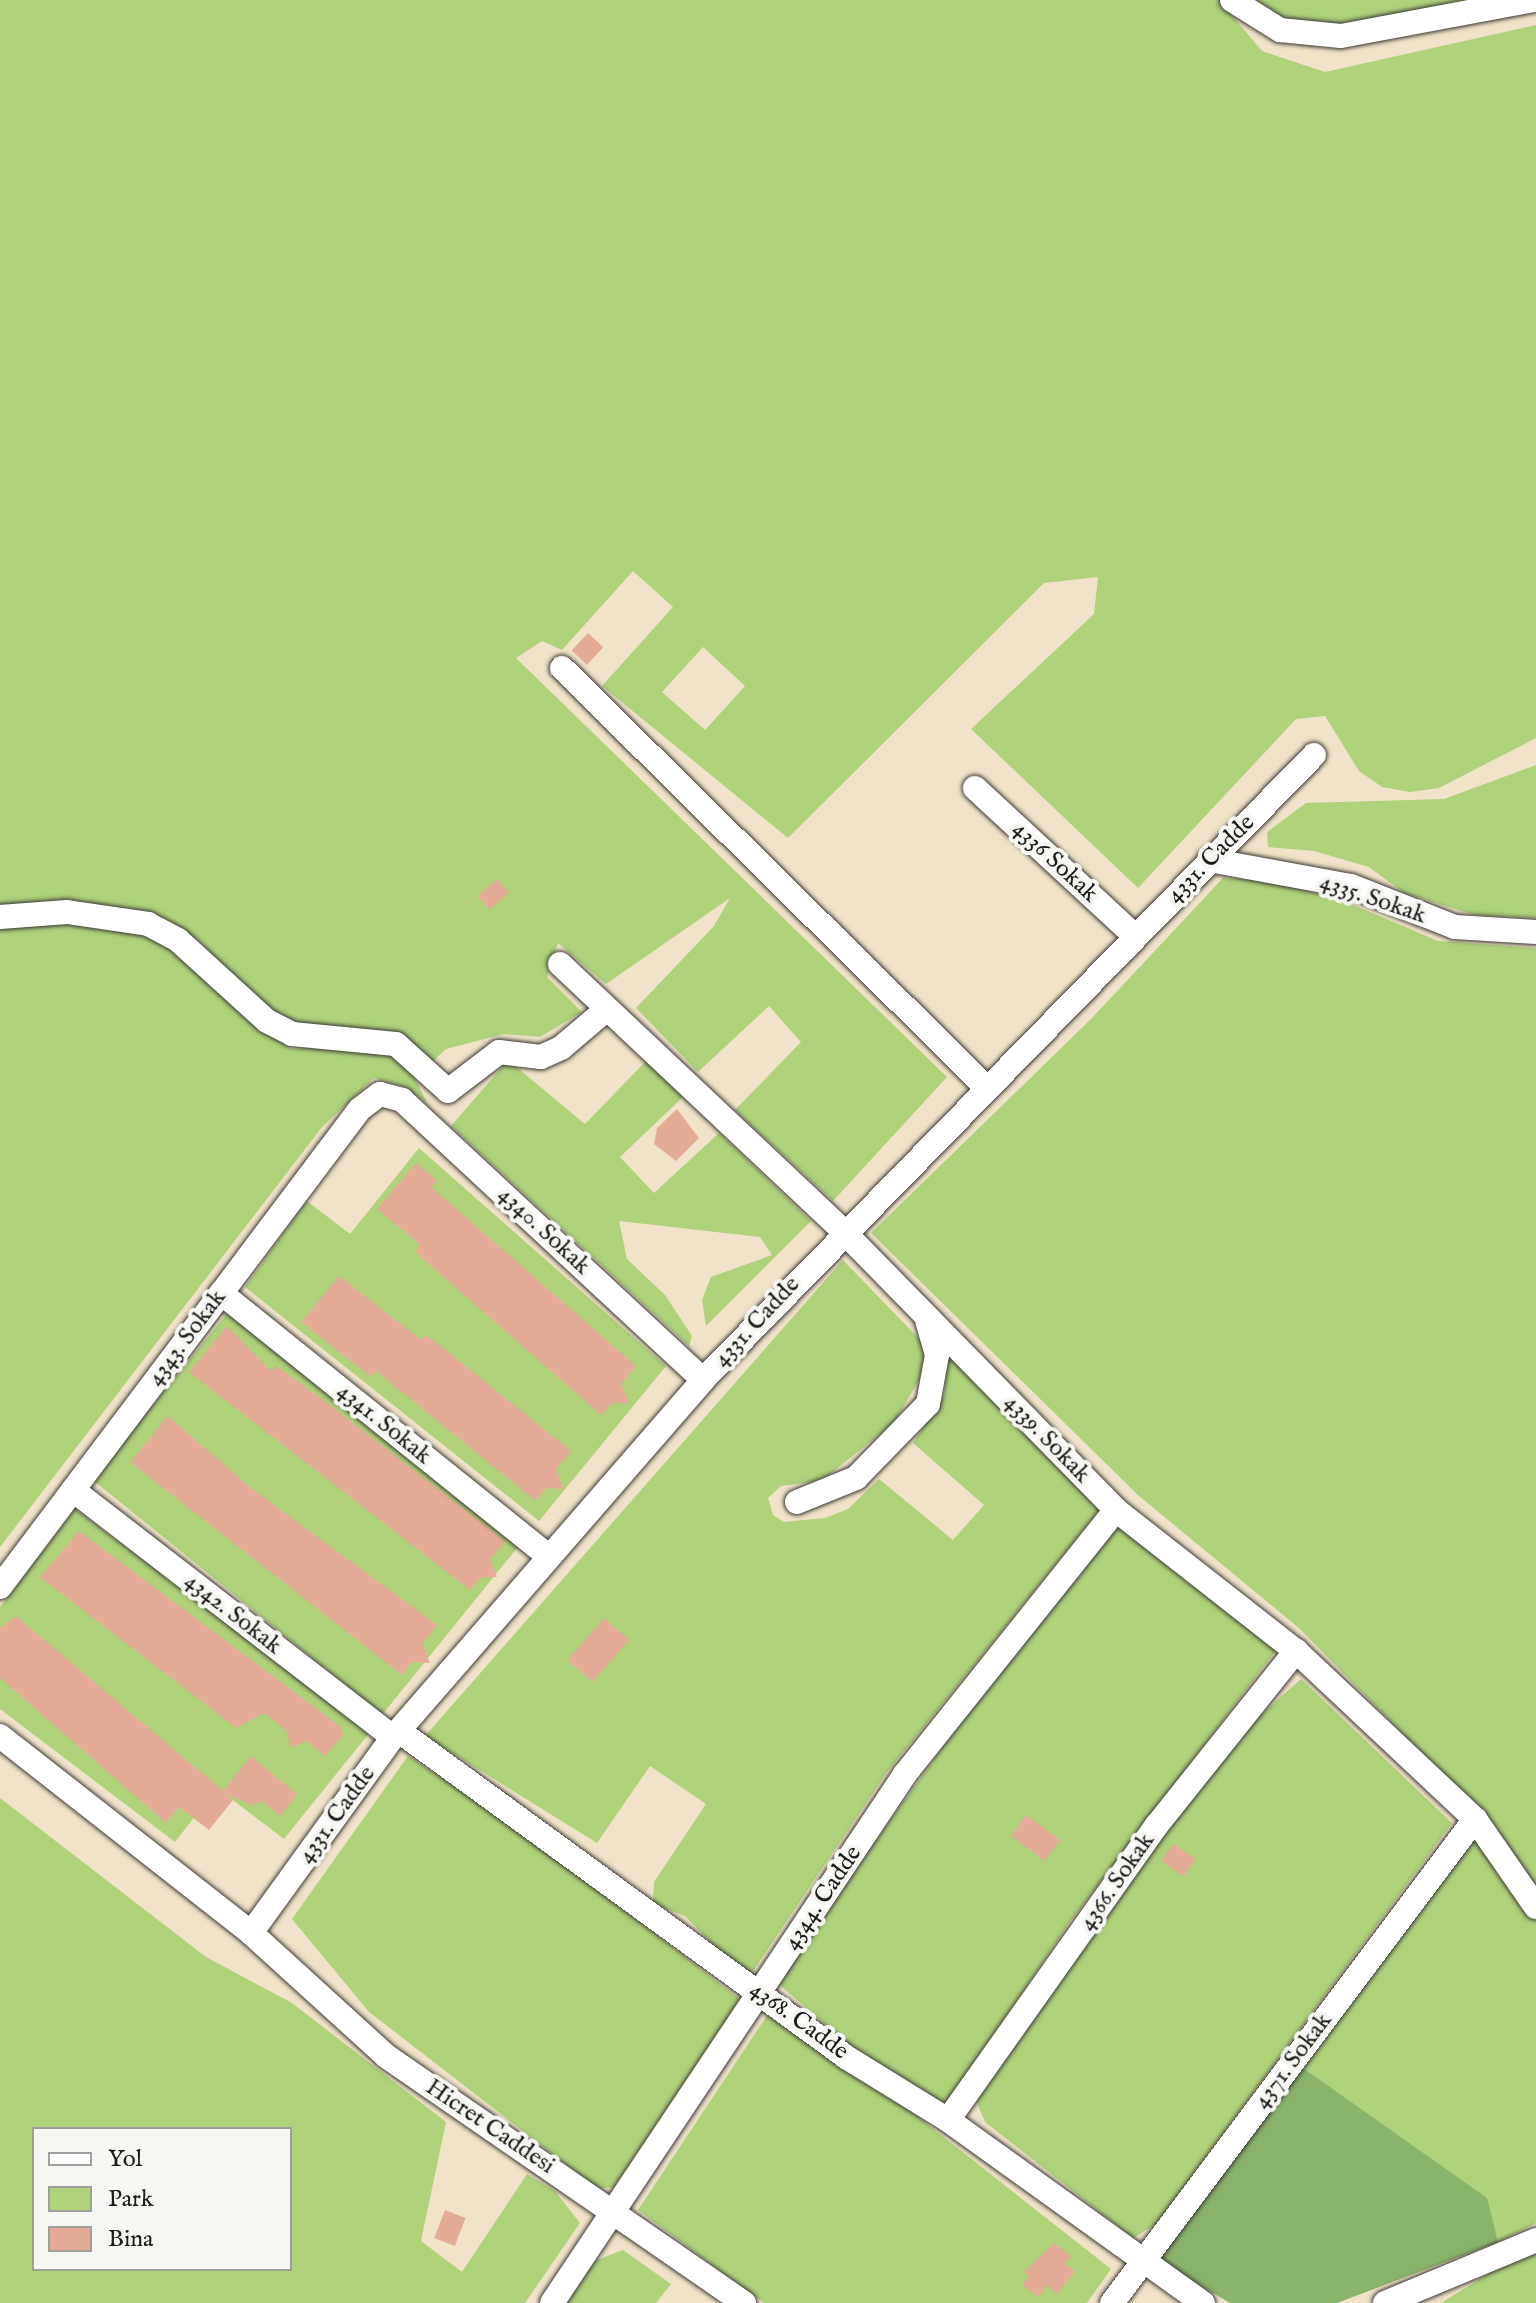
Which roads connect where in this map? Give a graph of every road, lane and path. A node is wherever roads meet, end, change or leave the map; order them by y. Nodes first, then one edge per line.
1 (1232, 0) edge
2 (1533, 0) edge
3 (562, 668) dead end
4 (1314, 755) dead end
5 (975, 788) dead end
6 (1209, 860) junction
7 (0, 917) edge
8 (1536, 932) edge
9 (1135, 936) junction
10 (560, 964) dead end
11 (607, 1009) junction
12 (986, 1087) junction
13 (380, 1094) joint
14 (843, 1231) junction
15 (221, 1293) junction
16 (925, 1314) junction
17 (703, 1380) junction
18 (73, 1490) junction
19 (797, 1502) dead end
20 (1116, 1510) junction
21 (547, 1555) junction
22 (0, 1587) edge
23 (1296, 1651) junction
24 (396, 1734) junction
25 (0, 1736) edge
26 (1475, 1819) junction
27 (1536, 1907) edge
28 (251, 1933) junction
29 (760, 1993) junction
30 (948, 2120) junction
31 (616, 2213) junction
32 (1536, 2240) edge
33 (1141, 2264) junction
34 (1417, 2298) edge
35 (552, 2303) edge
36 (744, 2303) edge
37 (1112, 2303) edge
38 (1203, 2303) edge
39 (1385, 2303) edge

1 - 2 street
3 - 12 street
4 - 6 street, 4331. Cadde
5 - 9 street, 4336 Sokak
6 - 8 street, 4335. Sokak
6 - 9 street, 4331. Cadde
7 - 11 street
9 - 12 street, 4331. Cadde
10 - 11 street, 4339. Sokak
11 - 14 street, 4339. Sokak
12 - 14 street, 4331. Cadde
13 - 15 street, 4343. Sokak
13 - 17 street, 4340. Sokak
14 - 16 street, 4339. Sokak
14 - 17 street, 4331. Cadde
15 - 18 street, 4343. Sokak
15 - 21 street, 4341. Sokak
16 - 19 street
16 - 20 street, 4339. Sokak
17 - 21 street, 4331. Cadde
18 - 22 street, 4343. Sokak
18 - 24 street, 4342. Sokak
20 - 23 street, 4339. Sokak
20 - 29 street, 4344. Cadde
21 - 24 street, 4331. Cadde
23 - 26 street, 4339. Sokak
23 - 30 street, 4366. Sokak
24 - 28 street, 4331. Cadde
24 - 29 street, 4368. Cadde
25 - 28 street
26 - 27 street, 4339. Sokak
26 - 33 street, 4371. Sokak
28 - 31 street, Hicret Caddesi
29 - 30 street, 4368. Cadde
29 - 31 street, 4344. Cadde
30 - 33 street, 4368. Cadde
31 - 35 street, 4344. Cadde
31 - 36 street, Hicret Caddesi
32 - 34 street
33 - 37 street, 4371. Sokak
33 - 38 street, 4368. Cadde
34 - 39 street

